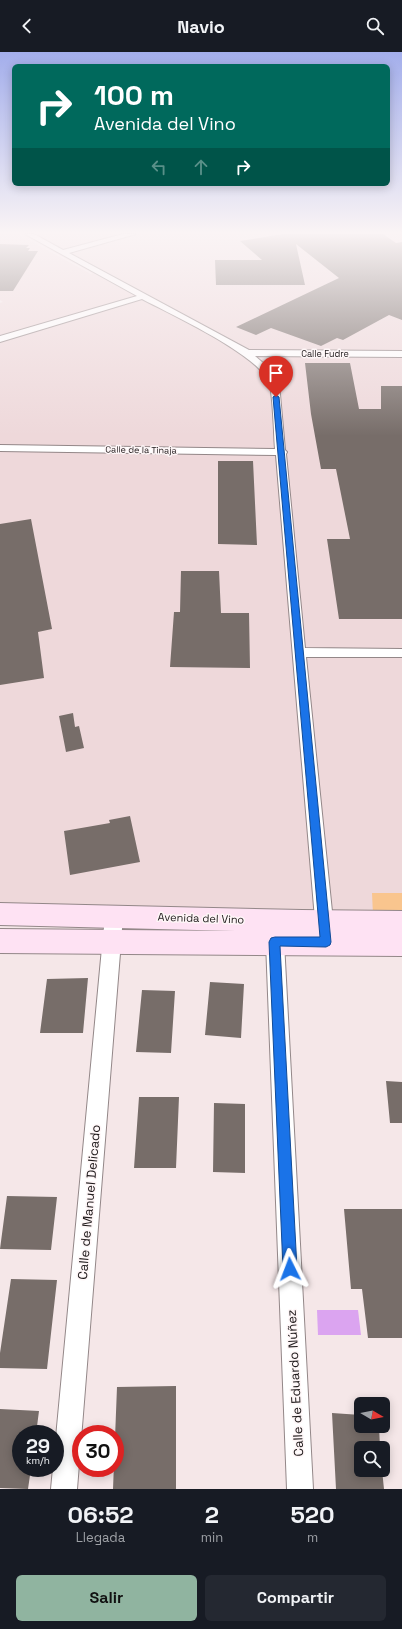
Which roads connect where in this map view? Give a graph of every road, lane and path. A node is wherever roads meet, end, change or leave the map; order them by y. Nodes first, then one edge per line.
1 (128, 301) edge
2 (150, 301) edge
3 (0, 339) edge
4 (247, 353) junction
5 (402, 354) edge
6 (0, 448) edge
7 (282, 452) junction
8 (300, 652) junction
9 (402, 653) edge
10 (0, 914) edge
11 (114, 916) junction
12 (402, 922) edge
13 (325, 932) junction
14 (0, 941) edge
15 (111, 941) junction
16 (275, 942) junction
17 (402, 944) edge
18 (64, 1489) edge
19 (300, 1489) edge

1 - 3 street
2 - 4 street
4 - 5 street, Calle Fudre
4 - 7 street
6 - 7 street, Calle de la Tinaja
7 - 8 street
8 - 9 street
8 - 13 street
10 - 11 street, Avenida del Vino
11 - 13 street, Avenida del Vino
11 - 15 street, Calle de Manuel Delicado
12 - 13 street, Avenida del Vino
13 - 16 street, Avenida del Vino
13 - 17 street, Avenida del Vino
14 - 15 street, Avenida del Vino
15 - 16 street, Avenida del Vino
15 - 18 street, Calle de Manuel Delicado
16 - 19 street, Calle de Eduardo Núñez

